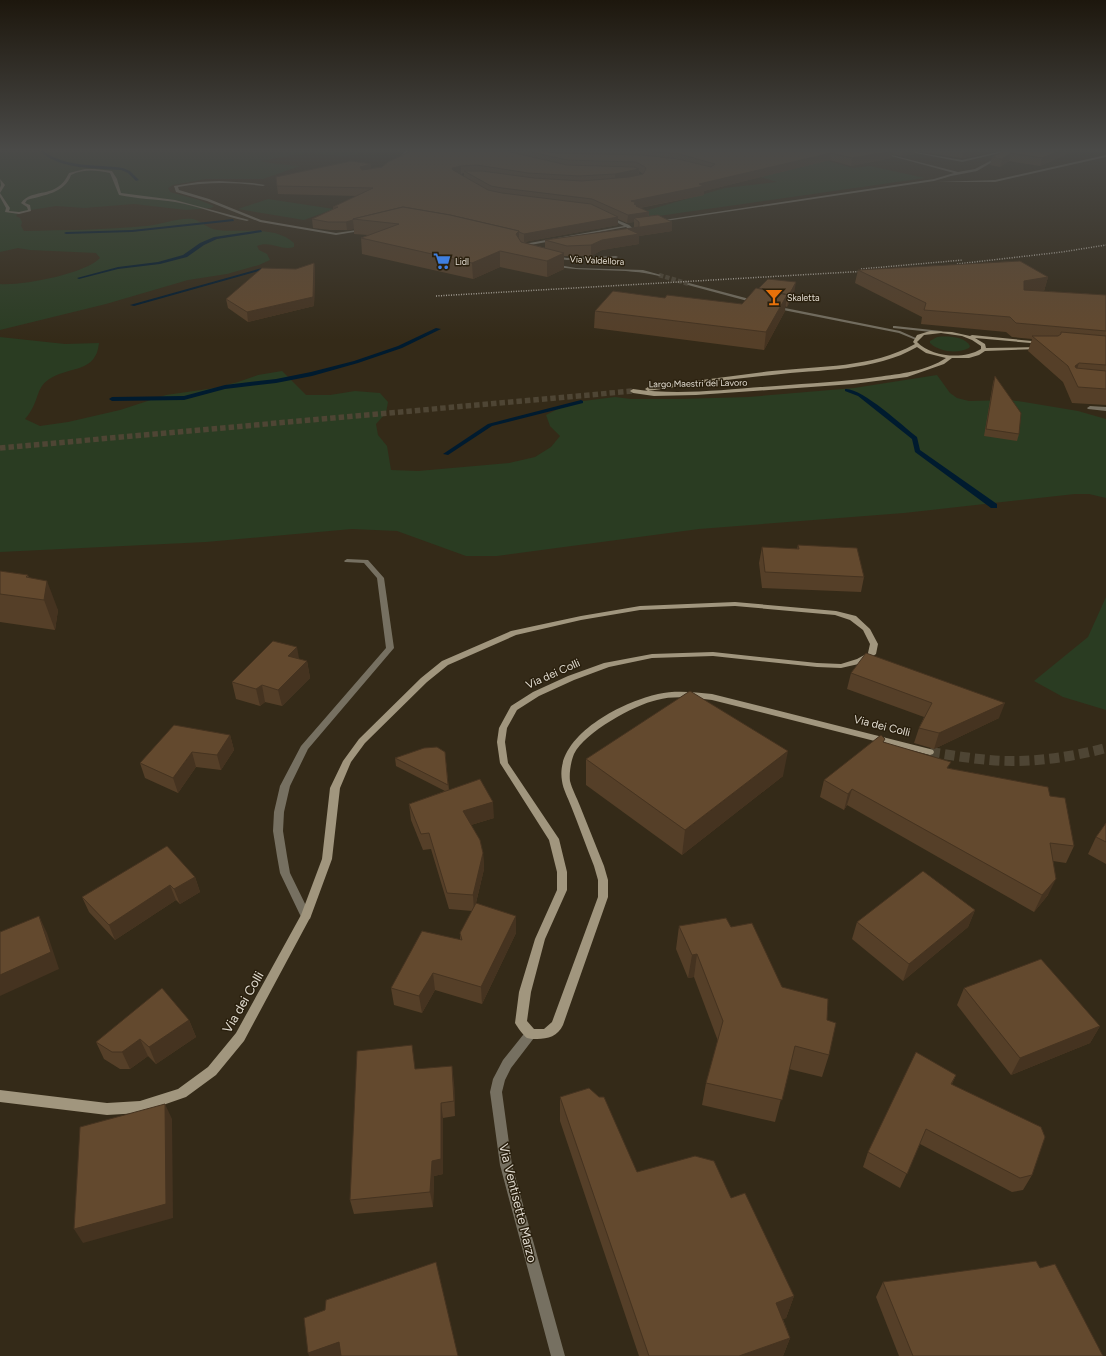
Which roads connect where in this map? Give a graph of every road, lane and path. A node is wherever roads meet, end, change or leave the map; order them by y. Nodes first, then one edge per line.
1 (220, 214) edge
2 (243, 214) edge
3 (602, 214) edge
4 (709, 214) edge
5 (260, 221) junction
6 (651, 223) edge
7 (635, 225) edge
8 (627, 226) junction
9 (370, 228) edge
10 (629, 235) edge
11 (521, 252) edge
12 (548, 254) edge
13 (616, 257) dead end
14 (550, 264) edge
15 (659, 275) tunnel mouth
16 (689, 284) tunnel mouth
17 (758, 303) edge
18 (772, 306) edge
19 (858, 324) junction
20 (941, 332) junction
21 (963, 335) junction
22 (916, 339) junction
23 (1046, 343) edge
24 (917, 345) junction
25 (1043, 348) edge
26 (984, 350) junction
27 (952, 356) junction
28 (1090, 408) dead end
29 (1106, 409) edge
30 (347, 561) dead end
31 (930, 752) tunnel mouth
32 (306, 916) junction
33 (531, 1034) junction
34 (0, 1096) edge
35 (558, 1356) edge

1 - 5 street
2 - 5 street
3 - 8 street
4 - 6 street
5 - 9 street
7 - 8 street
8 - 10 street
8 - 11 street
12 - 13 street, Via Valdellora
14 - 15 street, Via Valdellora
16 - 17 street
18 - 19 street
19 - 20 street
19 - 22 street
20 - 21 street
20 - 22 street
21 - 23 street
21 - 26 street
22 - 24 street
24 - 27 street, Largo Maestri del Lavoro
24 - 27 street, Largo Maestri del Lavoro
25 - 26 street, Largo Maestri del Lavoro
26 - 27 street, Largo Maestri del Lavoro
28 - 29 street
30 - 32 street
31 - 33 street, Via dei Colli
32 - 33 street, Via dei Colli
32 - 34 street, Via dei Colli
33 - 35 street, Via Ventisette Marzo

